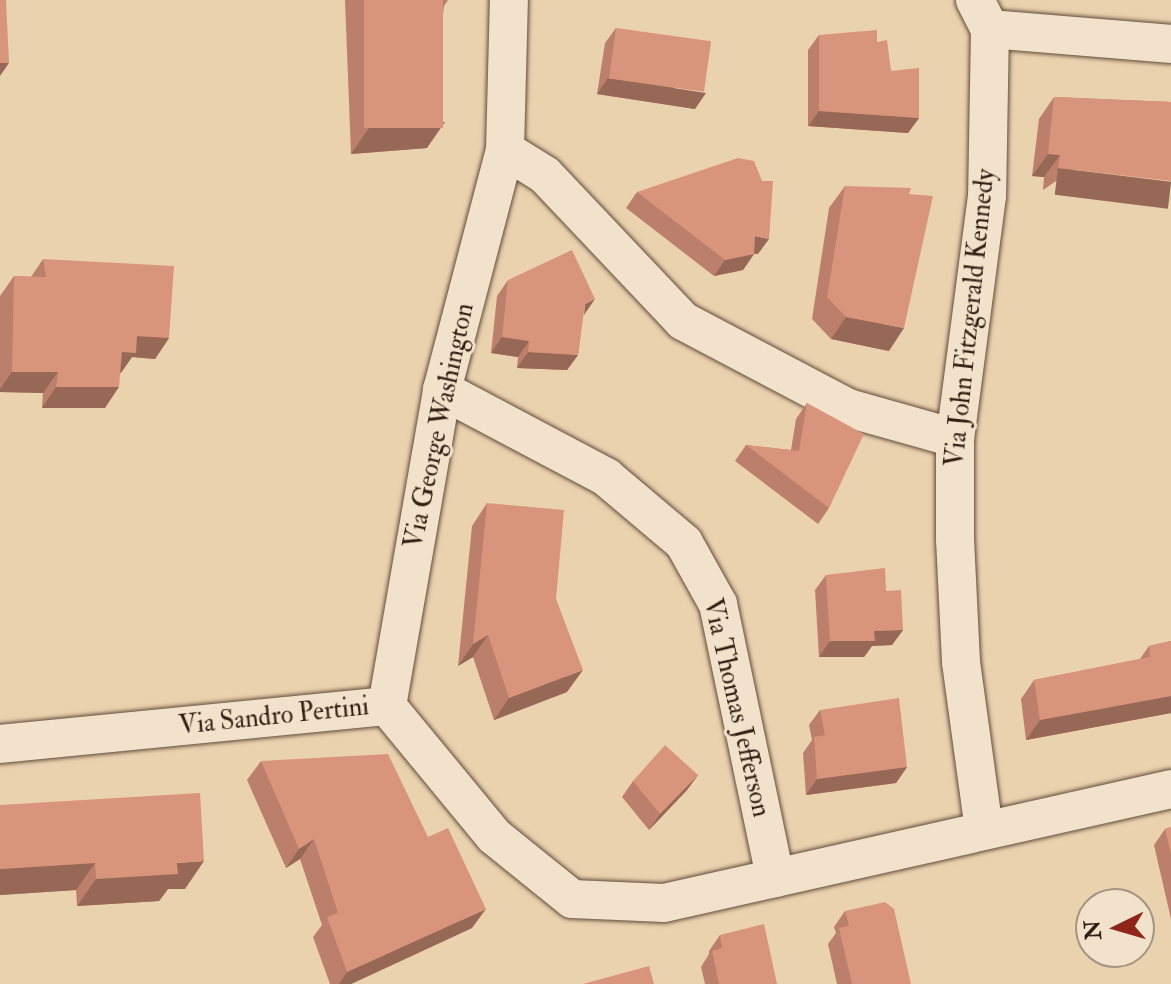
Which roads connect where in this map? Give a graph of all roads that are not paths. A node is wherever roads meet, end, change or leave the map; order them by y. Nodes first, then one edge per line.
1 (509, 0) edge
2 (982, 14) edge
3 (1171, 44) edge
4 (505, 150) junction
5 (442, 390) junction
6 (955, 438) junction
7 (387, 706) junction
8 (0, 744) edge
9 (1171, 789) edge
10 (984, 830) junction
11 (775, 878) junction

1 - 4 street, Via George Washington
2 - 3 street
2 - 6 street, Via John Fitzgerald Kennedy
4 - 5 street, Via George Washington
4 - 6 street
5 - 7 street, Via George Washington
5 - 11 street, Via Thomas Jefferson
6 - 10 street, Via John Fitzgerald Kennedy
7 - 8 street, Via Sandro Pertini
7 - 11 street, Via Sandro Pertini
9 - 10 street, Via Sandro Pertini
10 - 11 street, Via Sandro Pertini

